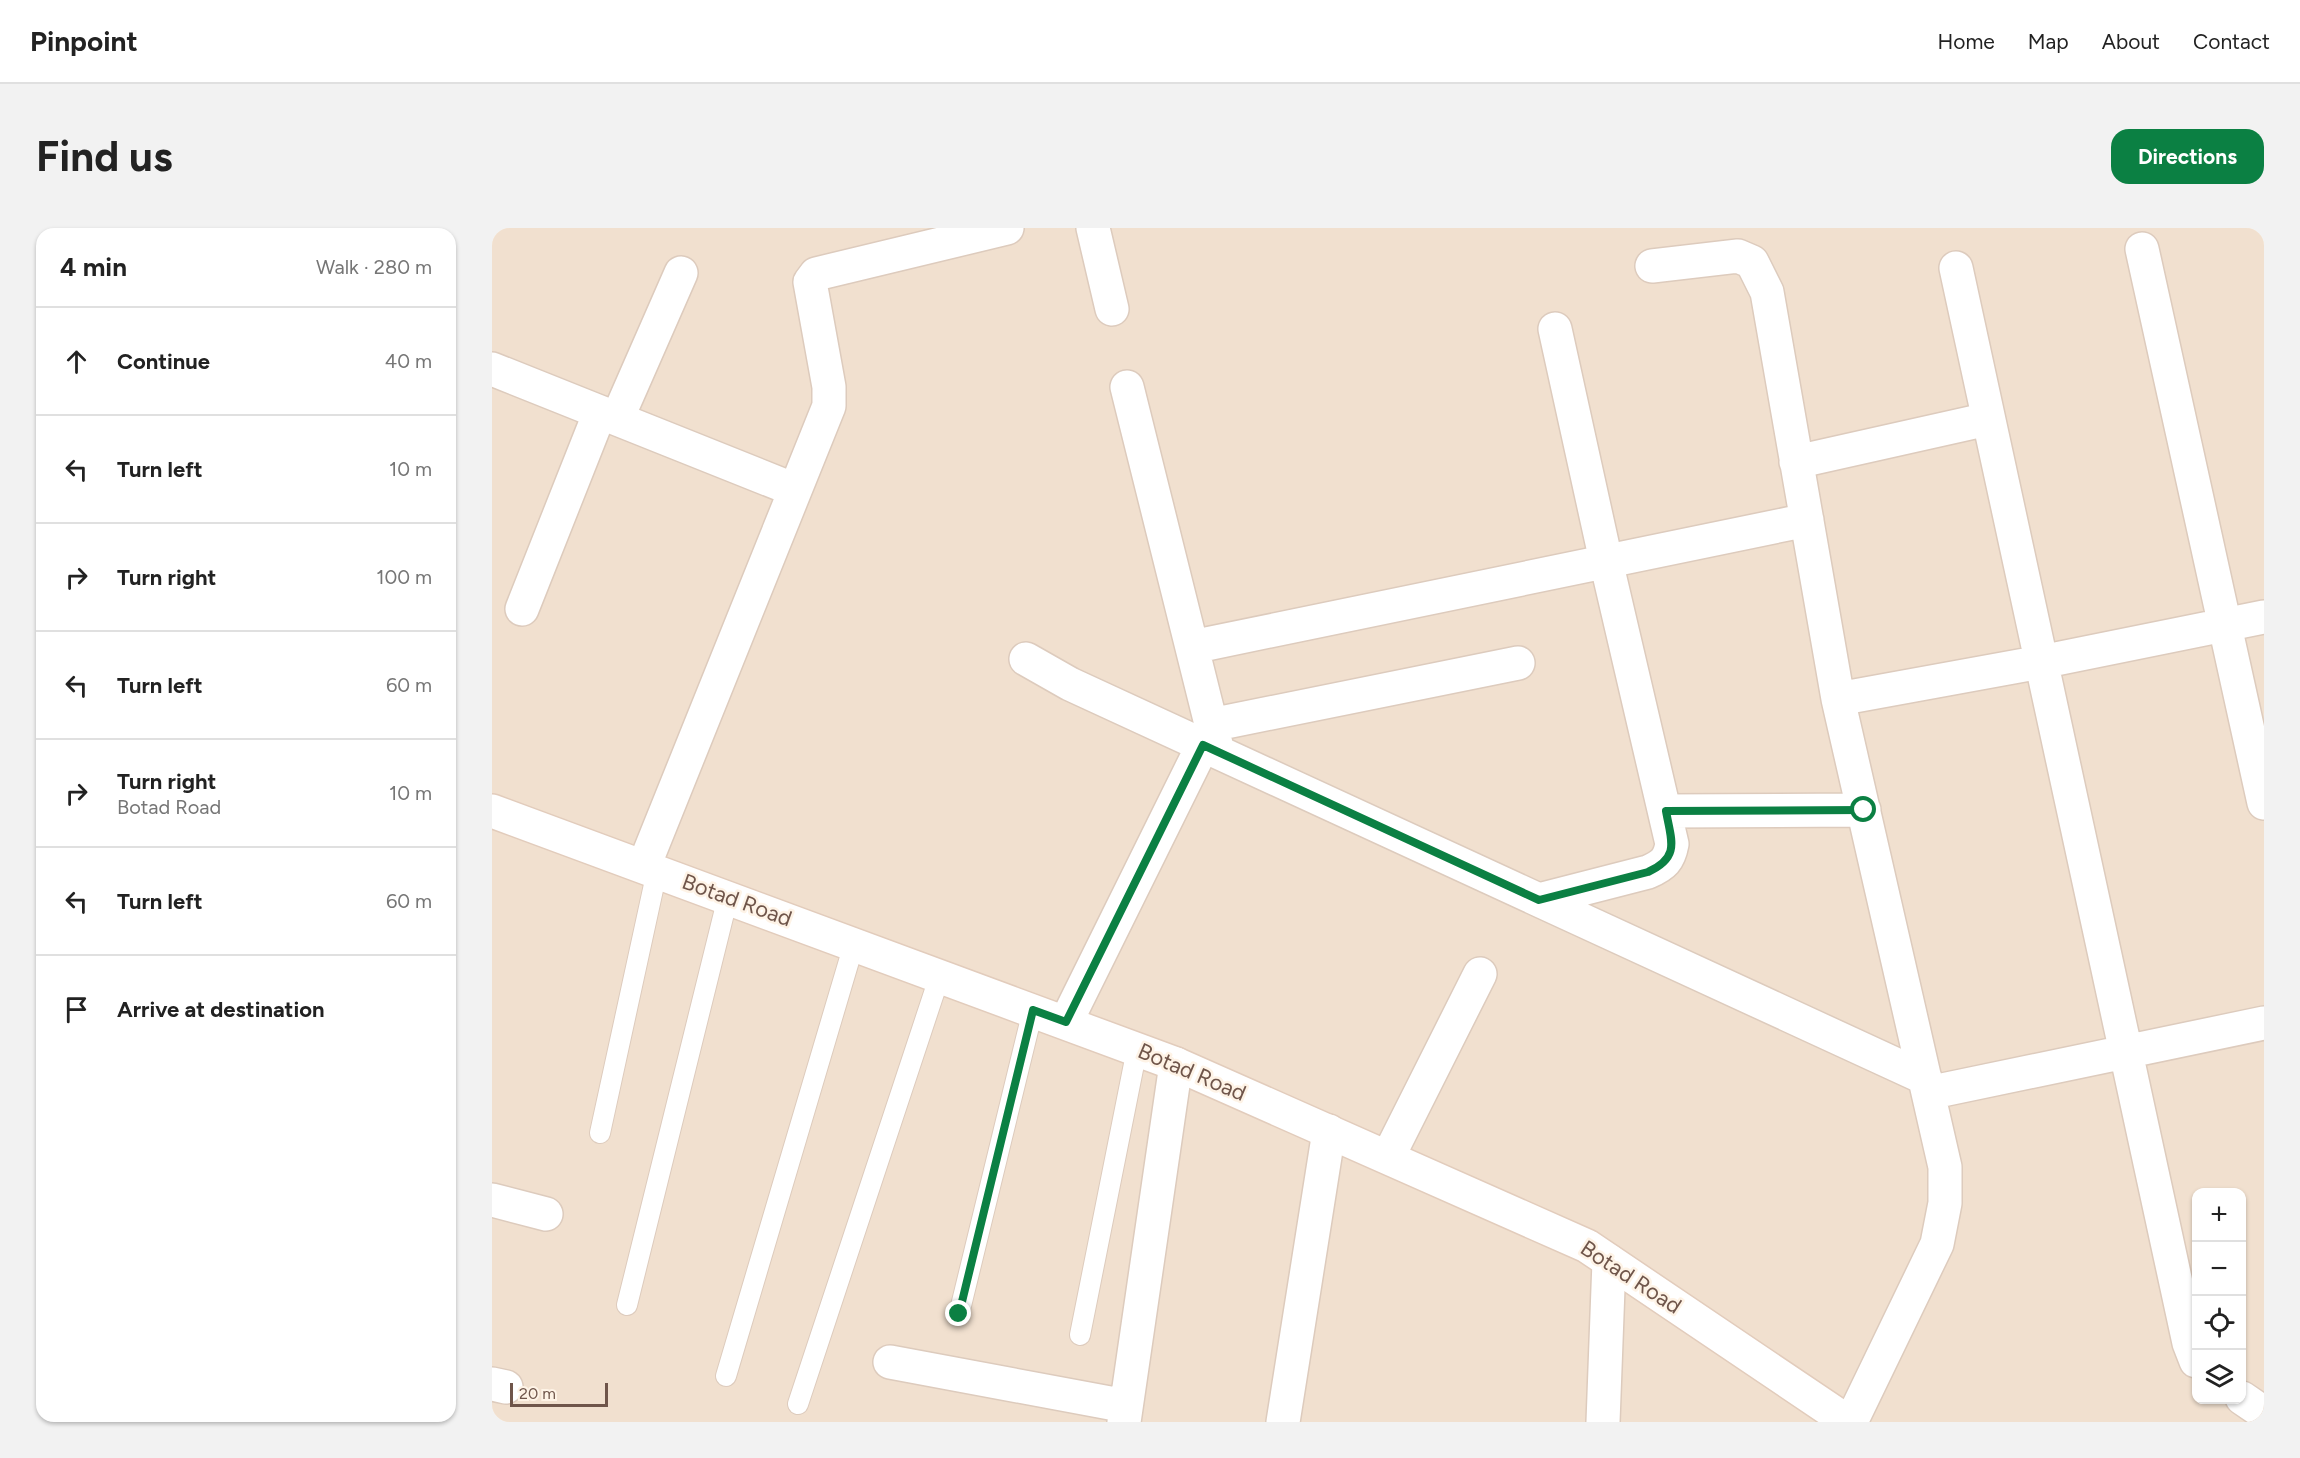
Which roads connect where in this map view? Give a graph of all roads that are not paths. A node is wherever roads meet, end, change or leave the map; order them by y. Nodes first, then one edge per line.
1 (1008, 228) edge
2 (1093, 228) edge
3 (2142, 249) dead end
4 (1653, 266) dead end
5 (1956, 268) dead end
6 (681, 273) dead end
7 (1112, 309) dead end
8 (1555, 329) dead end
9 (492, 369) edge
10 (1127, 387) dead end
11 (608, 416) junction
12 (1988, 419) junction
13 (1796, 462) junction
14 (795, 490) junction
15 (1806, 520) junction
16 (1606, 561) junction
17 (522, 609) dead end
18 (2264, 617) edge
19 (2226, 625) junction
20 (1192, 647) junction
21 (1026, 659) dead end
22 (2041, 662) junction
23 (1518, 663) dead end
24 (1838, 699) junction
25 (1211, 740) junction
26 (2260, 760) edge
27 (2264, 803) edge
28 (492, 810) edge
29 (1864, 810) junction
30 (1666, 811) junction
31 (650, 868) junction
32 (728, 897) junction
33 (1539, 900) junction
34 (854, 944) junction
35 (1480, 974) dead end
36 (940, 975) junction
37 (1033, 1010) junction
38 (1066, 1022) junction
39 (2264, 1023) edge
40 (1137, 1049) junction
41 (2126, 1051) junction
42 (1176, 1064) junction
43 (1927, 1086) junction
44 (1329, 1131) junction
45 (600, 1133) dead end
46 (1388, 1157) junction
47 (492, 1200) edge
48 (546, 1214) dead end
49 (1609, 1261) junction
50 (627, 1305) dead end
51 (959, 1314) dead end
52 (1080, 1335) dead end
53 (2192, 1351) edge
54 (890, 1362) dead end
55 (726, 1376) dead end
56 (2246, 1401) edge
57 (798, 1404) dead end
58 (2264, 1413) edge
59 (1125, 1414) edge
60 (1283, 1422) edge
61 (1603, 1422) edge
62 (1850, 1422) edge

1 - 14 street
2 - 7 street
3 - 19 street
4 - 13 street
5 - 12 street
6 - 11 street
8 - 16 street
9 - 11 street
10 - 20 street
11 - 14 street
11 - 17 street
12 - 13 street
12 - 22 street
13 - 15 street
14 - 31 street
15 - 16 street
15 - 24 street
16 - 20 street
16 - 30 street
18 - 19 street
19 - 22 street
19 - 26 street
20 - 25 street
21 - 25 street
22 - 24 street
22 - 41 street
23 - 25 street
24 - 29 street
25 - 33 street
25 - 38 street
26 - 27 street
28 - 31 street, Botad Road
29 - 30 street
29 - 43 street
30 - 33 street
31 - 32 street, Botad Road
31 - 45 lane
32 - 34 street, Botad Road
32 - 50 lane
33 - 43 street
34 - 36 street, Botad Road
34 - 55 lane
35 - 46 street
36 - 37 street, Botad Road
36 - 57 lane
37 - 38 street, Botad Road
37 - 51 lane
38 - 40 street, Botad Road
39 - 41 street
40 - 42 street, Botad Road
40 - 52 lane
41 - 43 street
41 - 53 street
42 - 44 street, Botad Road
42 - 59 street
43 - 62 street
44 - 46 street, Botad Road
44 - 60 street
46 - 49 street, Botad Road
47 - 48 street
49 - 61 street
49 - 62 street, Botad Road
54 - 59 street
56 - 58 street

